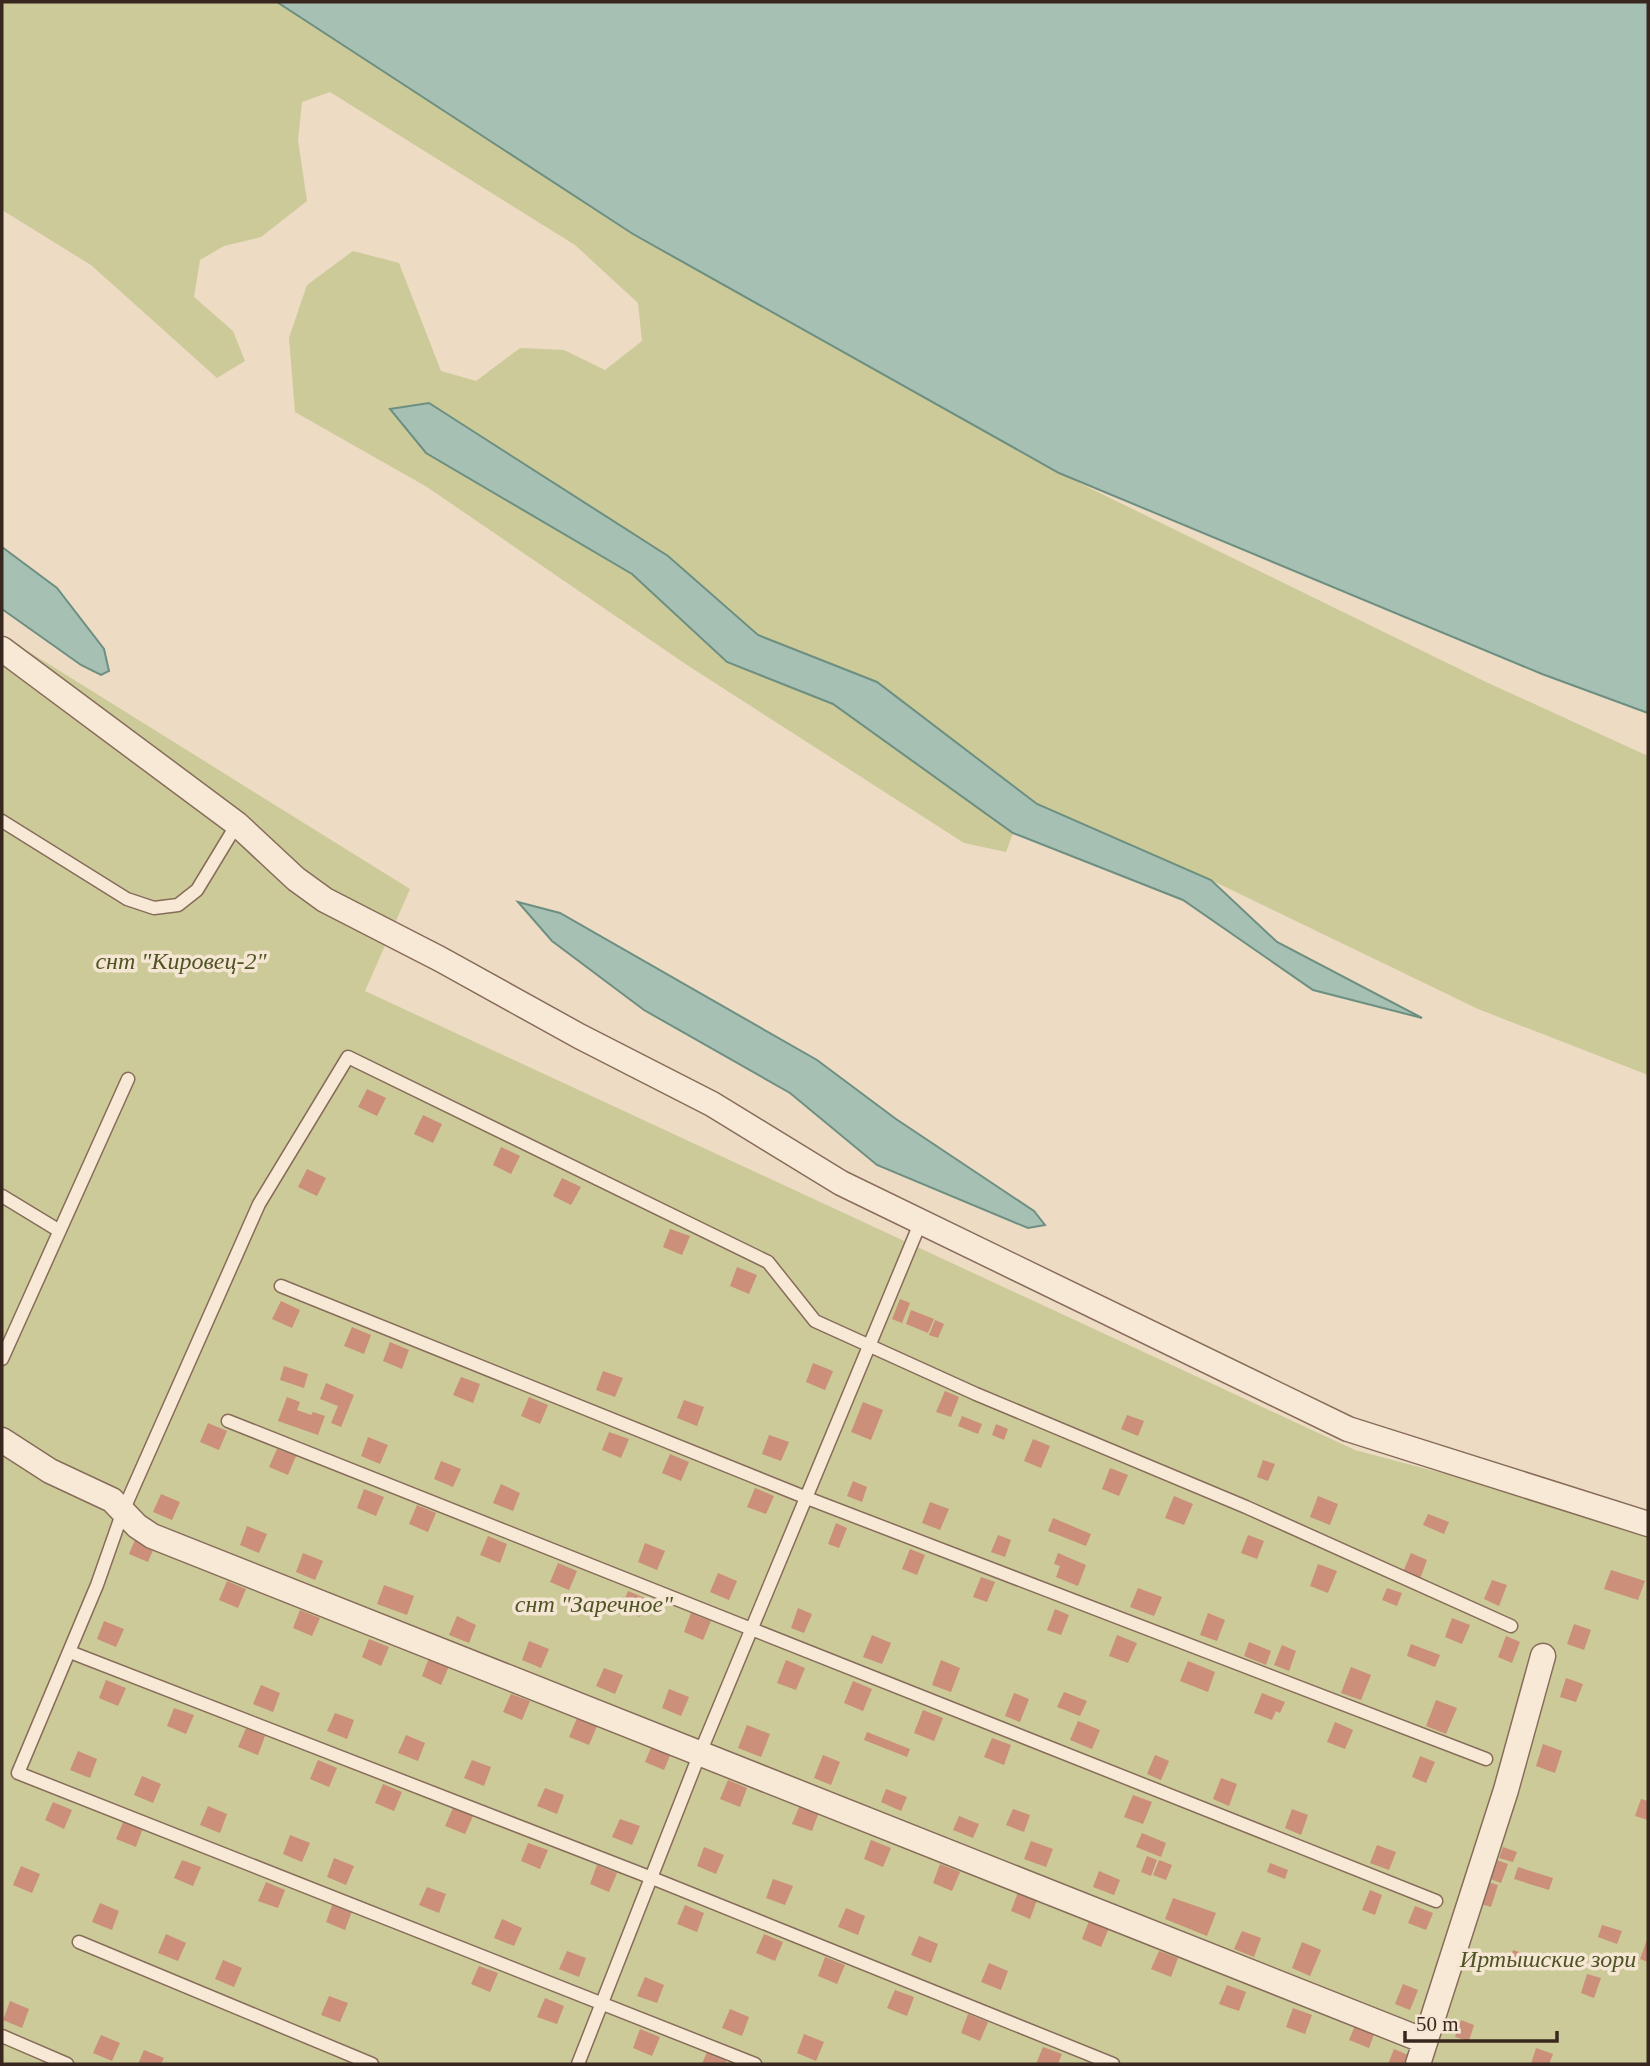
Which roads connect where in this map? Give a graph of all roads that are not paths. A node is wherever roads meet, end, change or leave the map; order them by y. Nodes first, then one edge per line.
1 (2, 649) edge
2 (2, 821) edge
3 (237, 824) junction
4 (128, 1079) dead end
5 (2, 1196) edge
6 (921, 1221) junction
7 (58, 1230) junction
8 (281, 1286) dead end
9 (870, 1344) junction
10 (2, 1359) edge
11 (228, 1421) dead end
12 (2, 1440) edge
13 (807, 1498) junction
14 (124, 1511) junction
15 (1648, 1524) edge
16 (1511, 1626) dead end
17 (752, 1629) junction
18 (70, 1652) junction
19 (1543, 1656) dead end
20 (700, 1753) junction
21 (1486, 1759) dead end
22 (652, 1878) junction
23 (1436, 1901) dead end
24 (79, 1942) dead end
25 (602, 2004) junction
26 (2, 2036) edge
27 (1417, 2038) dead end
28 (67, 2064) edge
29 (372, 2064) edge
30 (578, 2064) edge
31 (755, 2064) edge
32 (1113, 2064) edge
33 (1418, 2064) edge

1 - 3 street
2 - 3 lane
3 - 6 street
4 - 7 lane
5 - 7 lane
6 - 9 lane
6 - 15 street
7 - 10 lane
8 - 13 lane
9 - 13 lane
9 - 14 lane
9 - 16 lane
11 - 17 lane
12 - 14 street
13 - 17 lane
13 - 21 lane
14 - 18 lane
14 - 20 street
17 - 20 lane
17 - 23 lane
18 - 22 lane
18 - 25 lane
19 - 33 street
20 - 22 lane
20 - 27 street
22 - 25 lane
22 - 32 lane
24 - 29 lane
25 - 30 lane
25 - 31 lane
26 - 28 lane

